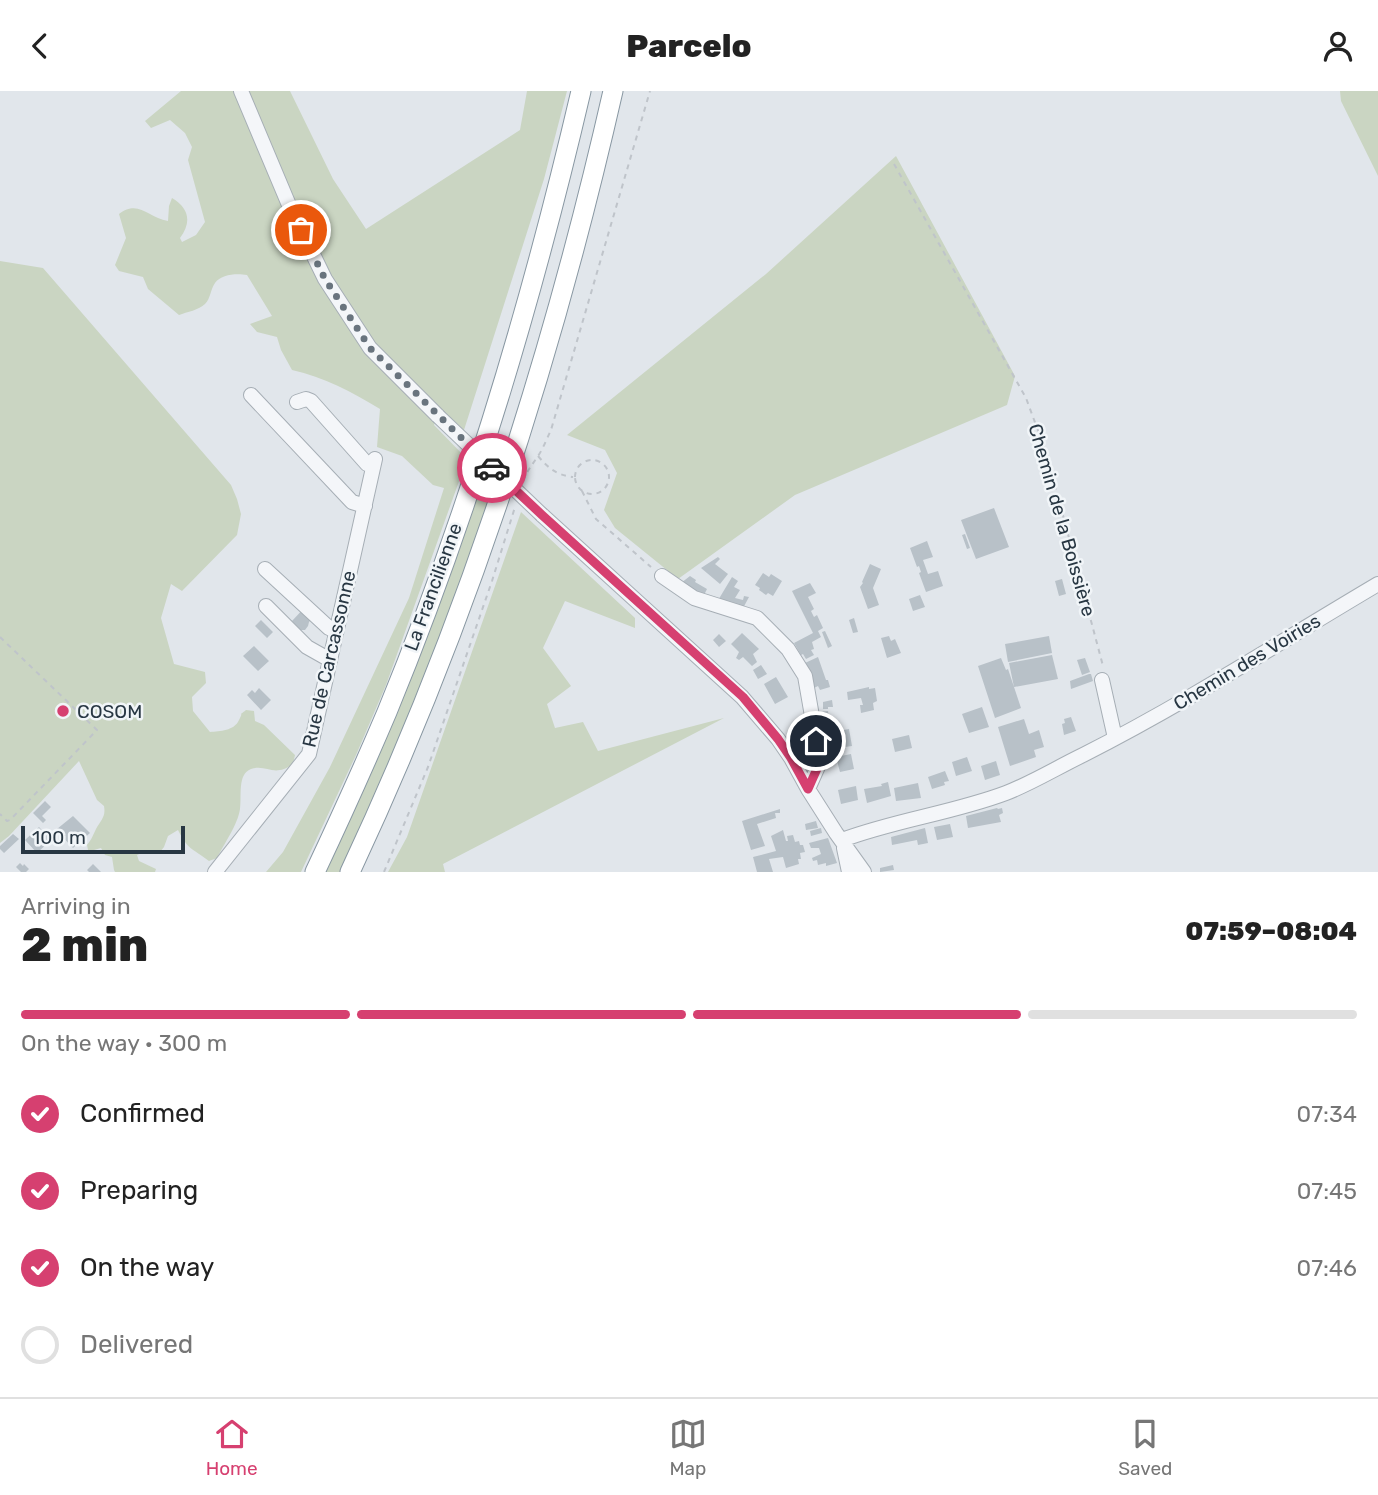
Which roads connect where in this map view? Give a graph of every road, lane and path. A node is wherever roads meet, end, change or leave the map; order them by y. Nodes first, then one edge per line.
1 (241, 91) edge
2 (581, 91) edge
3 (613, 91) edge
4 (894, 164) dead end
5 (251, 395) dead end
6 (298, 402) dead end
7 (538, 456) dead end
8 (574, 477) junction
9 (582, 491) junction
10 (365, 506) junction
11 (265, 569) dead end
12 (662, 576) joint
13 (1378, 584) edge
14 (266, 606) dead end
15 (336, 631) junction
16 (0, 637) edge
17 (330, 660) junction
18 (1102, 680) joint
19 (1115, 739) junction
20 (808, 789) junction
21 (0, 814) edge
22 (842, 840) junction
23 (215, 872) edge
24 (315, 872) edge
25 (350, 872) edge
26 (849, 872) edge
27 (864, 872) edge

1 - 20 street, bridge
2 - 24 highway, La Francilienne
3 - 25 highway, La Francilienne
4 - 18 path, Chemin de la Boissière
5 - 10 street
6 - 10 street, Rue de Carcassonne
7 - 8 path
8 - 9 path
8 - 9 path
9 - 12 path
10 - 15 street, Rue de Carcassonne
11 - 15 street
12 - 20 street
13 - 19 street, Chemin des Voiries
14 - 17 street
15 - 17 street, Rue de Carcassonne
16 - 21 path
17 - 23 street, Rue de Carcassonne
18 - 19 street
19 - 22 street, Chemin des Voiries
20 - 22 street
22 - 26 street
22 - 27 street

